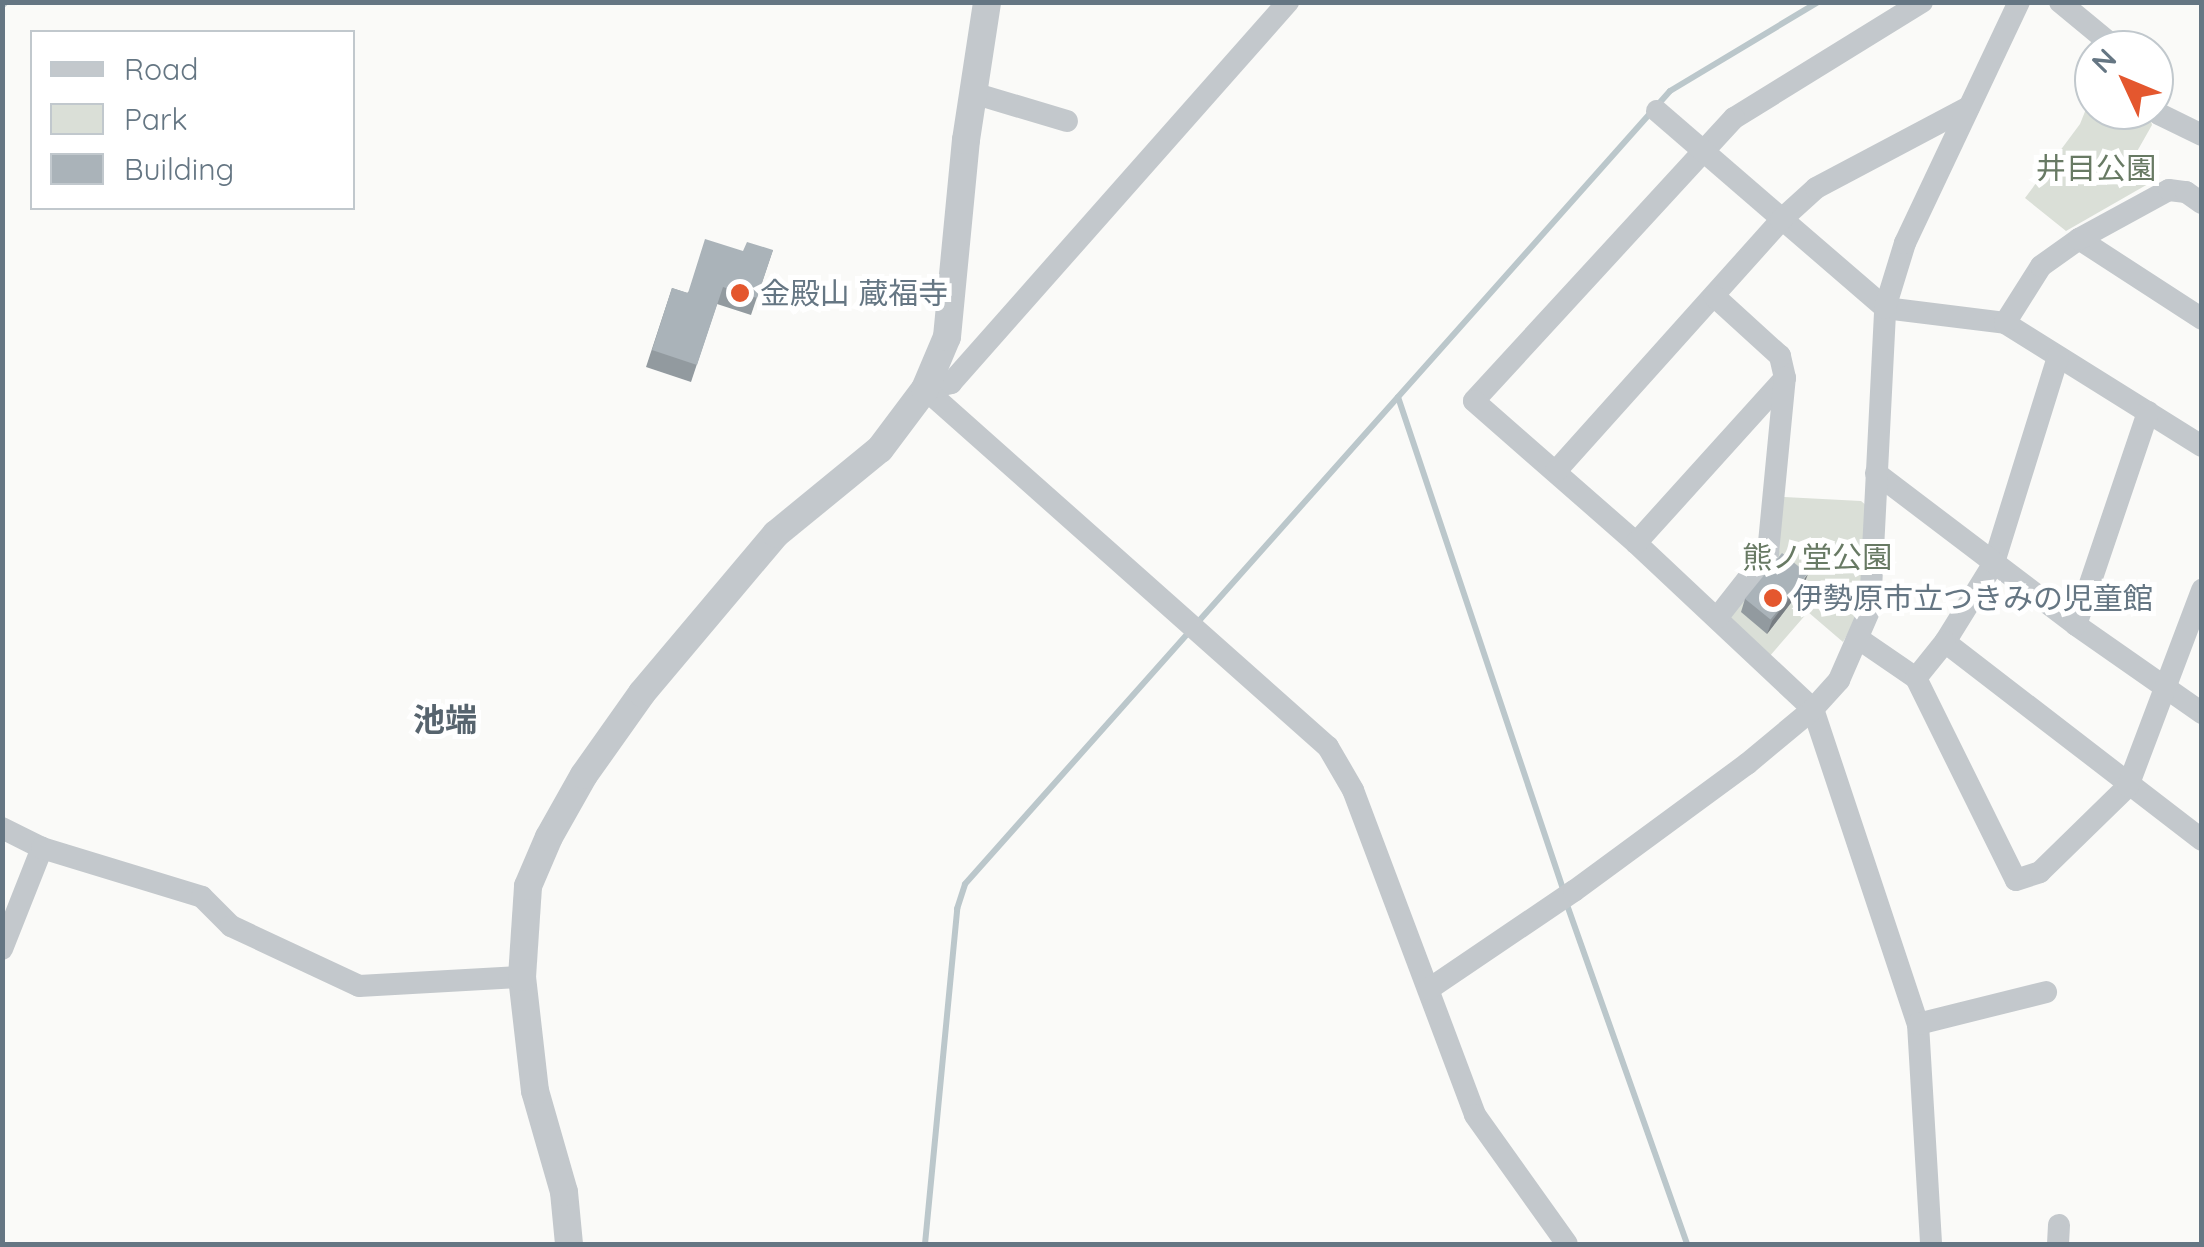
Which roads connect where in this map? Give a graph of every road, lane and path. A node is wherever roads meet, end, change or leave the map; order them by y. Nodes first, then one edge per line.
1 (987, 2) edge
2 (1288, 2) edge
3 (1922, 2) edge
4 (2020, 2) edge
5 (2060, 2) edge
6 (2094, 30) edge
7 (973, 93) junction
8 (1969, 106) junction
9 (1657, 111) dead end
10 (1067, 120) dead end
11 (2174, 121) edge
12 (2202, 135) edge
13 (1701, 150) junction
14 (2202, 203) edge
15 (1781, 220) junction
16 (2079, 239) junction
17 (1714, 296) junction
18 (1885, 308) junction
19 (2202, 319) edge
20 (2005, 322) junction
21 (2058, 357) junction
22 (1785, 378) junction
23 (924, 389) junction
24 (2148, 412) junction
25 (2202, 446) edge
26 (1556, 471) junction
27 (1876, 473) junction
28 (1636, 543) junction
29 (1994, 563) junction
30 (2202, 590) edge
31 (1717, 618) junction
32 (2076, 626) junction
33 (1859, 639) junction
34 (1944, 642) junction
35 (1916, 678) junction
36 (2168, 688) junction
37 (1813, 709) junction
38 (2202, 713) edge
39 (2128, 786) junction
40 (2, 828) edge
41 (2202, 840) edge
42 (42, 848) junction
43 (2, 949) edge
44 (522, 978) junction
45 (1429, 988) junction
46 (2046, 992) dead end
47 (1918, 1024) junction
48 (569, 1244) edge
49 (1567, 1244) edge
50 (1930, 1244) edge

1 - 7 street
2 - 23 street
3 - 13 street
4 - 8 street
5 - 6 street
7 - 10 street
7 - 23 street
8 - 15 street
8 - 18 street
9 - 13 street
11 - 12 street
13 - 15 street
13 - 26 street
14 - 16 street
15 - 17 street
15 - 18 street
16 - 19 street
16 - 20 street
17 - 22 street
17 - 26 street
18 - 20 street
18 - 27 street
20 - 21 street
21 - 24 street
21 - 29 street
22 - 28 street
22 - 31 street
23 - 44 street
23 - 45 street
24 - 25 street
24 - 32 street
26 - 28 street
27 - 29 street
27 - 33 street
28 - 31 street
29 - 32 street
29 - 34 street
30 - 36 street
31 - 37 street
32 - 36 street
33 - 35 street
33 - 37 street
34 - 35 street
34 - 39 street
35 - 39 street
36 - 38 street
36 - 39 street
37 - 45 street
37 - 47 street
39 - 41 street
40 - 42 street
42 - 43 street
42 - 44 street
44 - 48 street
45 - 49 street
46 - 47 street
47 - 50 street

